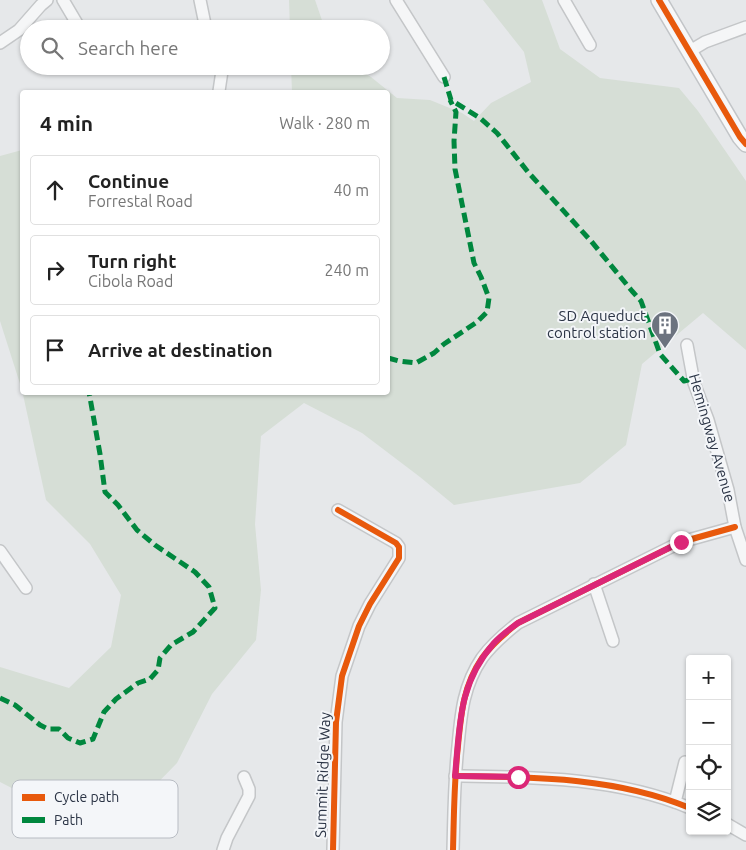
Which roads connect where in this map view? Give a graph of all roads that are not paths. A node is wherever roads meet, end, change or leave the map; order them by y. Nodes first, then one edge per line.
1 (48, 0) edge
2 (63, 0) edge
3 (200, 0) edge
4 (396, 0) edge
5 (564, 0) edge
6 (659, 0) edge
7 (28, 20) edge
8 (75, 20) edge
9 (204, 20) edge
10 (746, 27) edge
11 (20, 29) edge
12 (0, 44) edge
13 (590, 46) dead end
14 (690, 51) junction
15 (221, 75) edge
16 (444, 77) dead end
17 (219, 90) edge
18 (746, 144) edge
19 (687, 345) dead end
20 (338, 510) dead end
21 (735, 527) junction
22 (0, 552) edge
23 (746, 560) edge
24 (594, 584) junction
25 (26, 588) dead end
26 (614, 641) dead end
27 (685, 762) dead end
28 (455, 776) junction
29 (244, 777) dead end
30 (675, 802) junction
31 (686, 806) edge
32 (731, 826) edge
33 (746, 835) edge
34 (223, 850) edge
35 (333, 850) edge
36 (453, 850) edge

1 - 7 street
2 - 8 street
3 - 9 street
4 - 16 street
5 - 13 street
6 - 14 main road
10 - 14 street
11 - 12 street
14 - 18 main road
15 - 17 street
19 - 21 street, Hemingway Avenue
20 - 35 street, Summit Ridge Way
21 - 23 street, Hemingway Avenue
21 - 24 street
22 - 25 street
24 - 26 street
24 - 28 street
27 - 30 street
28 - 30 street
28 - 36 street
29 - 34 street
30 - 31 street
32 - 33 street

